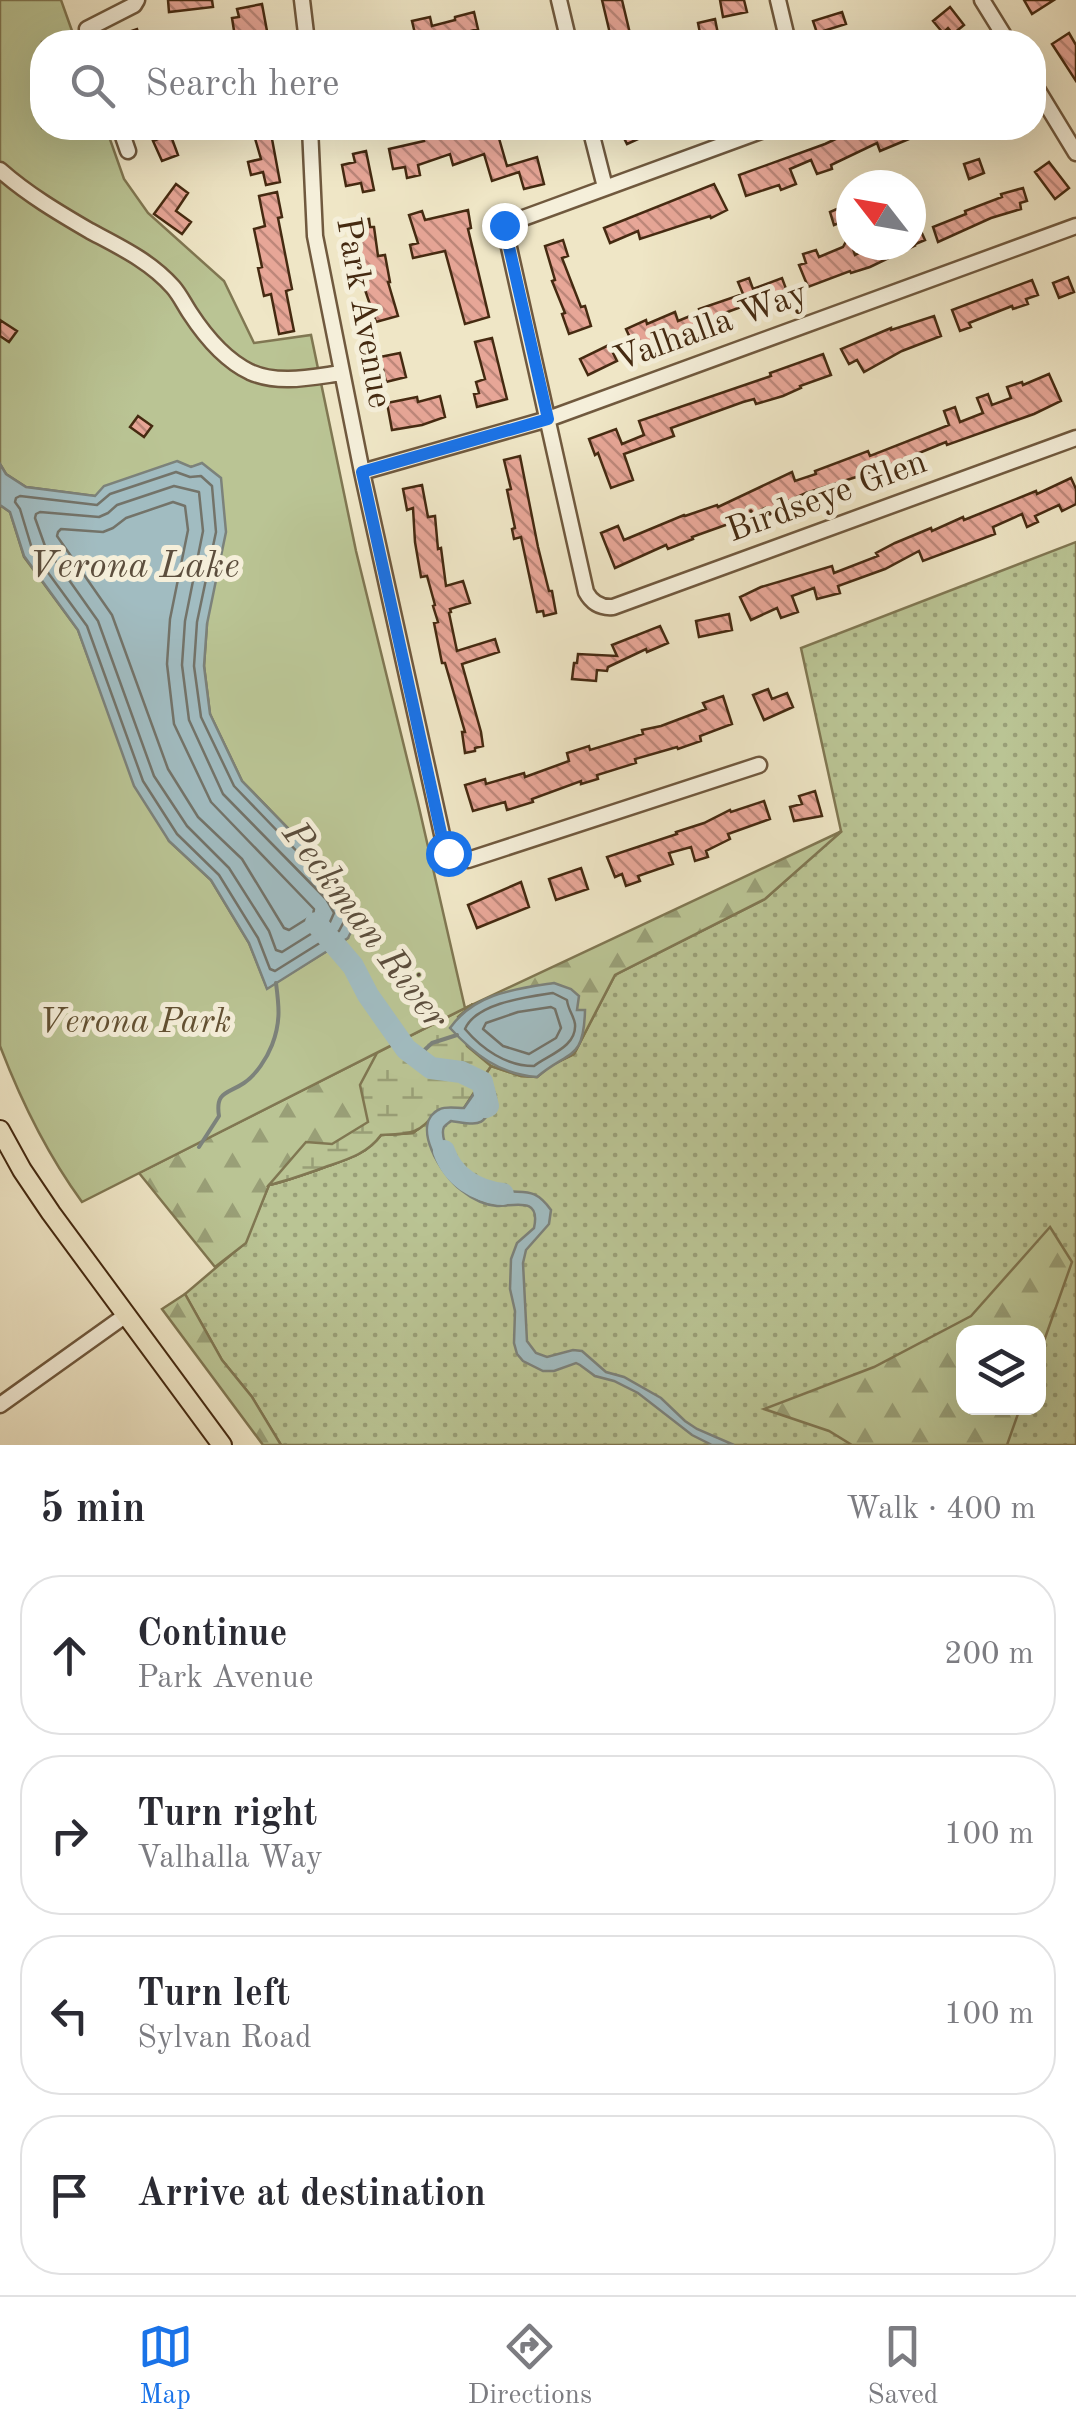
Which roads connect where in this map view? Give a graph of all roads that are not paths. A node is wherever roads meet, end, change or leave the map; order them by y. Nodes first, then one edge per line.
1 (137, 0) edge
2 (302, 0) edge
3 (559, 0) edge
4 (778, 0) edge
5 (982, 0) edge
6 (86, 30) edge
7 (306, 30) edge
8 (566, 30) edge
9 (785, 30) edge
10 (998, 30) edge
11 (1046, 104) edge
12 (124, 140) edge
13 (311, 140) edge
14 (593, 140) edge
15 (736, 140) edge
16 (128, 152) dead end
17 (1076, 153) edge
18 (0, 170) edge
19 (605, 187) junction
20 (1076, 226) edge
21 (342, 373) junction
22 (548, 419) junction
23 (1076, 438) edge
24 (362, 472) junction
25 (760, 764) dead end
26 (2, 1137) edge
27 (126, 1315) junction
28 (0, 1404) edge
29 (222, 1445) edge

1 - 6 street
2 - 7 street
3 - 8 street
4 - 9 street
5 - 10 street
11 - 17 street
12 - 16 street
13 - 21 street, Park Avenue
14 - 19 street
15 - 19 street
18 - 21 street
19 - 22 street
20 - 22 street, Valhalla Way
21 - 24 street, Park Avenue
22 - 23 street, Birdseye Glen
22 - 24 street, Valhalla Way
24 - 25 street, Park Avenue
26 - 27 main road
27 - 28 street
27 - 29 main road

